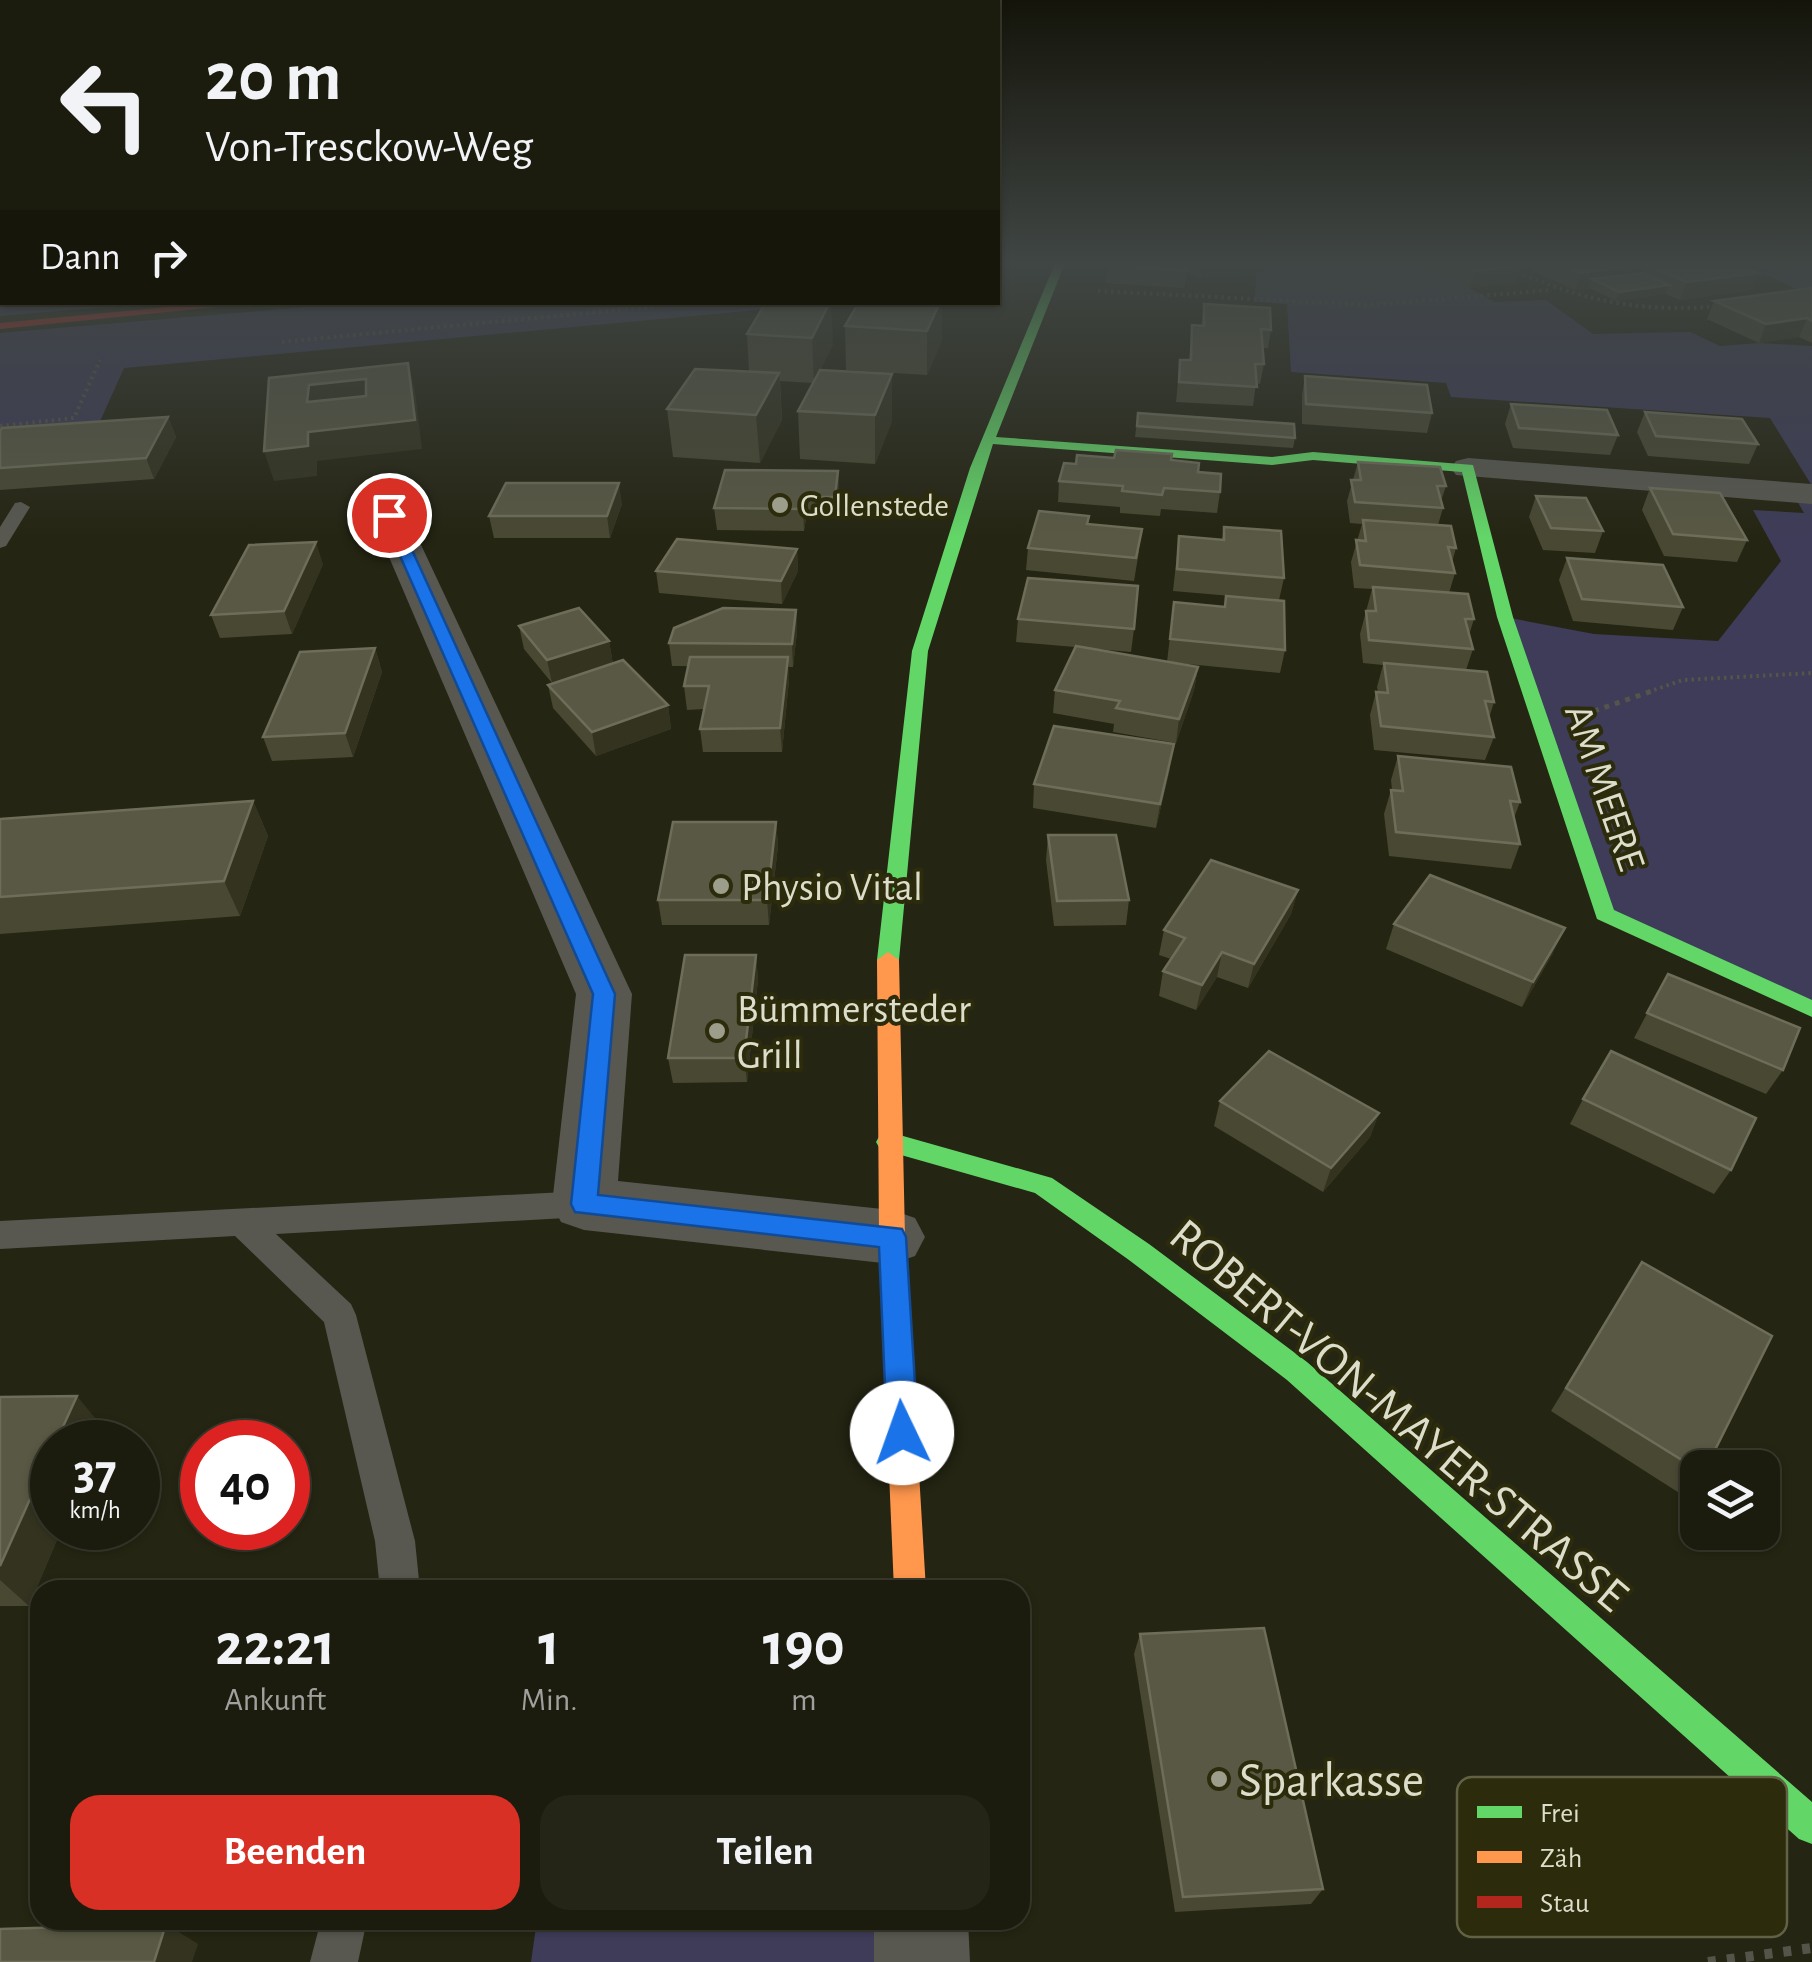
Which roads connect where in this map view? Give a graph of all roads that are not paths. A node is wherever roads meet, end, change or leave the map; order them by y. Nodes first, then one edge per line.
1 (1021, 355) edge
2 (988, 440) junction
3 (1468, 468) junction
4 (1812, 494) edge
5 (21, 506) dead end
6 (389, 515) dead end
7 (0, 542) edge
8 (1812, 1010) edge
9 (889, 1142) junction
10 (584, 1204) junction
11 (242, 1222) junction
12 (0, 1235) edge
13 (892, 1237) junction
14 (399, 1580) edge
15 (909, 1580) edge
16 (1757, 1777) edge
17 (1787, 1804) edge
18 (1812, 1826) edge
19 (342, 1930) edge
20 (921, 1930) edge
21 (334, 1962) edge
22 (922, 1962) edge

1 - 2 street
2 - 3 street
2 - 9 street
3 - 4 street
3 - 8 street, AM MEERE
5 - 7 lane
6 - 10 street
9 - 13 street
9 - 16 street, ROBERT-VON-MAYER-STRASSE
10 - 11 lane
10 - 13 street
11 - 12 lane
11 - 14 lane
13 - 15 street
17 - 18 street, ROBERT-VON-MAYER-STRASSE
19 - 21 lane
20 - 22 street

